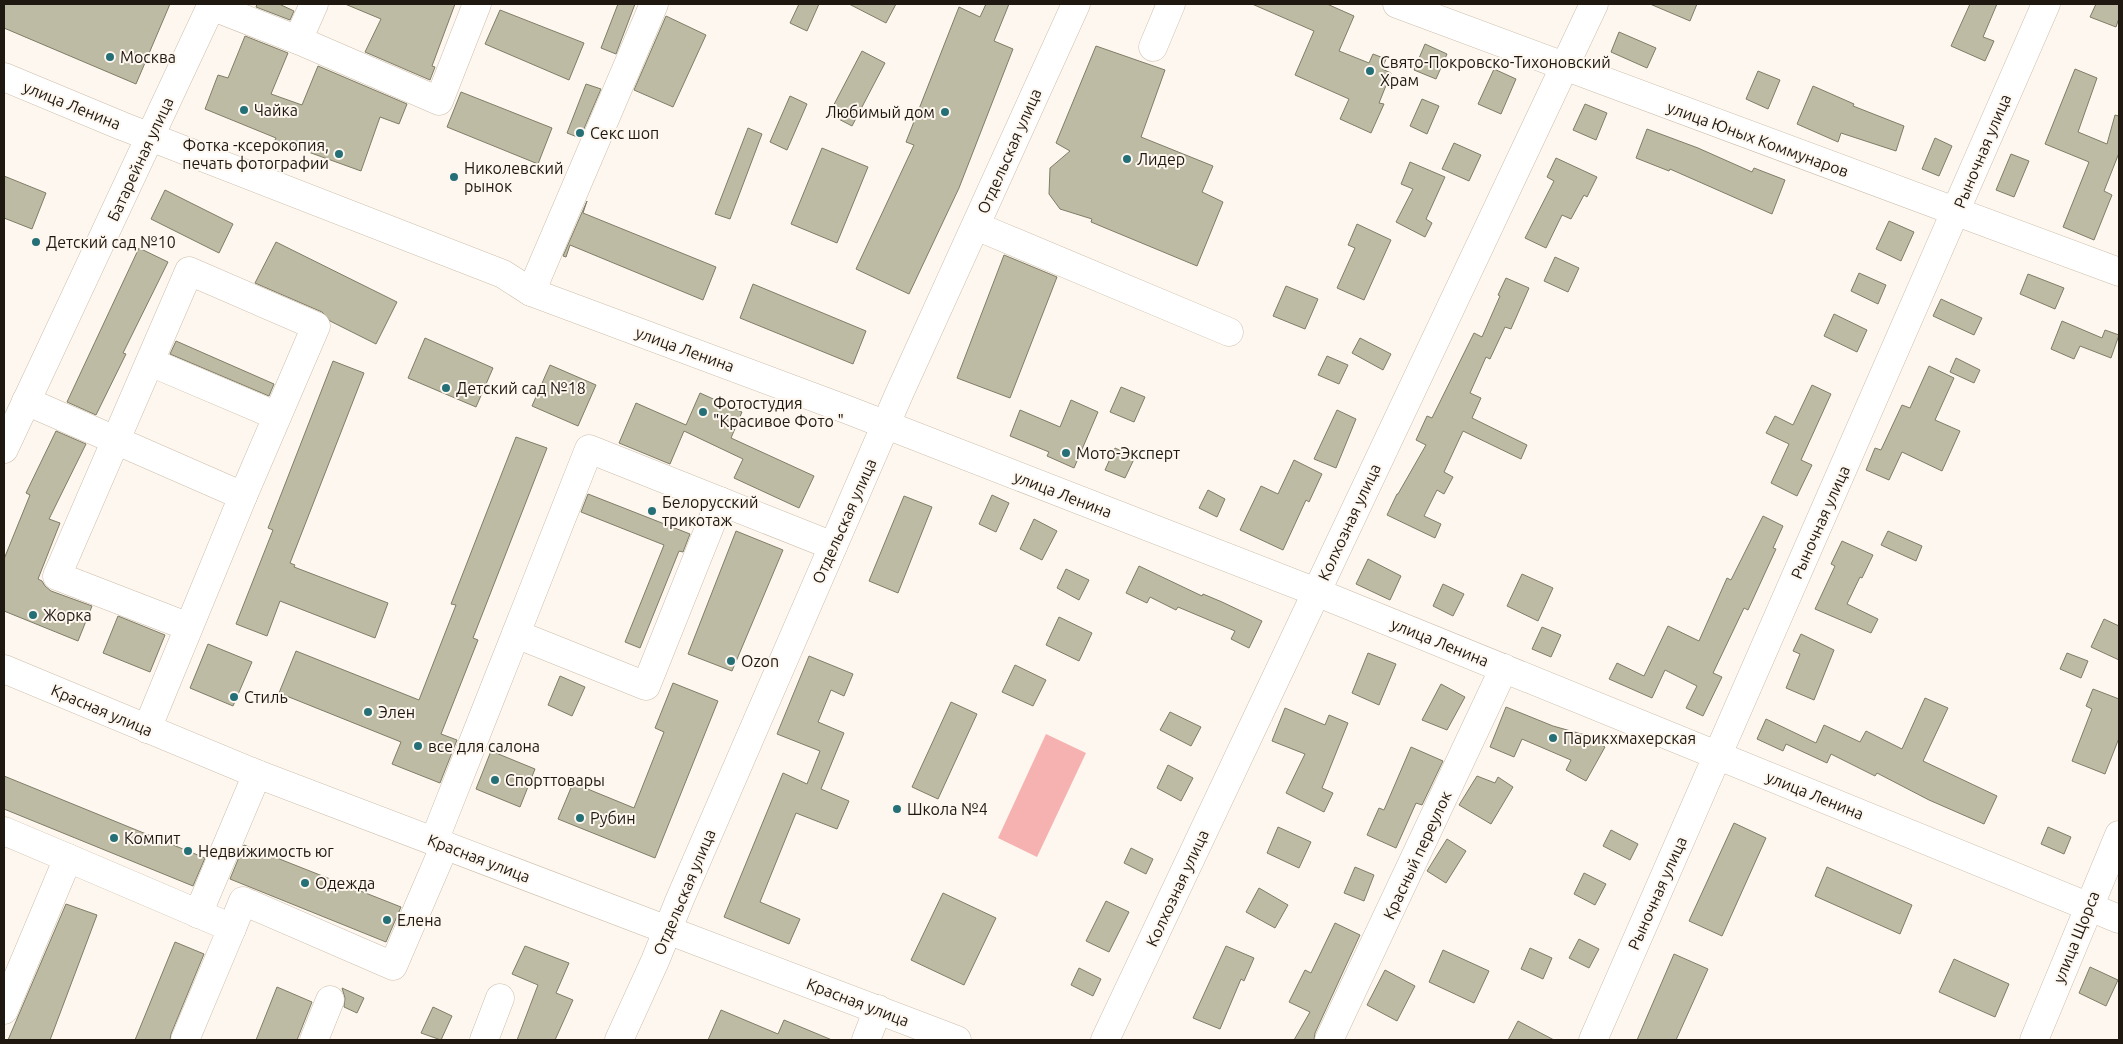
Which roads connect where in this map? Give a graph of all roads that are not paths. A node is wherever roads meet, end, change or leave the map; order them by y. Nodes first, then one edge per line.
1 (314, 4) edge
2 (477, 4) edge
3 (654, 4) edge
4 (1076, 4) edge
5 (1171, 4) edge
6 (1398, 4) edge
7 (1594, 4) edge
8 (2046, 4) edge
9 (212, 5) edge
10 (298, 40) junction
11 (1153, 47) dead end
12 (1563, 66) junction
13 (4, 77) edge
14 (150, 137) junction
15 (1956, 213) junction
16 (976, 226) junction
17 (2119, 272) edge
18 (531, 292) junction
19 (1229, 332) dead end
20 (150, 362) junction
21 (26, 401) junction
22 (277, 416) junction
23 (886, 425) junction
24 (116, 441) junction
25 (4, 449) edge
26 (243, 496) junction
27 (720, 501) junction
28 (833, 546) junction
29 (1316, 592) junction
30 (189, 627) junction
31 (516, 634) junction
32 (1504, 668) junction
33 (4, 669) edge
34 (147, 729) junction
35 (1718, 755) junction
36 (257, 774) junction
37 (4, 831) edge
38 (2119, 834) edge
39 (439, 843) junction
40 (68, 858) junction
41 (2089, 908) junction
42 (198, 914) junction
43 (2119, 919) edge
44 (232, 928) junction
45 (668, 929) junction
46 (6, 997) edge
47 (500, 998) dead end
48 (330, 1000) dead end
49 (878, 1009) junction
50 (185, 1040) edge
51 (314, 1040) edge
52 (484, 1040) edge
53 (619, 1040) edge
54 (866, 1040) edge
55 (957, 1040) edge
56 (1105, 1040) edge
57 (1329, 1040) edge
58 (1593, 1040) edge
59 (2034, 1040) edge

1 - 10 street
2 - 10 street
3 - 18 street
4 - 16 street, Отдельская улица
5 - 11 street
6 - 12 street, улица Юных Коммунаров
7 - 12 street, Колхозная улица
8 - 15 street, Рыночная улица
9 - 10 street
9 - 14 street, Батарейная улица
12 - 15 street, улица Юных Коммунаров
12 - 29 street, Колхозная улица
13 - 14 street, улица Ленина
14 - 18 street, улица Ленина
14 - 21 street, Батарейная улица
15 - 17 street, улица Юных Коммунаров
15 - 35 street, Рыночная улица
16 - 19 street
16 - 23 street, Отдельская улица
18 - 23 street, улица Ленина
20 - 22 street
20 - 22 street
20 - 24 street
21 - 24 street
21 - 25 street, Батарейная улица
22 - 26 street
23 - 28 street, Отдельская улица
23 - 29 street, улица Ленина
24 - 26 street
24 - 30 street
26 - 30 street
27 - 28 street
27 - 31 street
27 - 31 street
28 - 45 street, Отдельская улица
29 - 32 street, улица Ленина
29 - 56 street, Колхозная улица
30 - 34 street
31 - 39 street
32 - 35 street, улица Ленина
32 - 57 street, Красный переулок
33 - 34 street, Красная улица
34 - 36 street, Красная улица
35 - 41 street, улица Ленина
35 - 58 street, Рыночная улица
36 - 39 street, Красная улица
36 - 42 street
37 - 40 street
38 - 41 street, улица Щорса
39 - 44 street
39 - 45 street, Красная улица
40 - 42 street
40 - 46 street
41 - 43 street, улица Ленина
41 - 59 street, улица Щорса
42 - 44 street
44 - 50 street
45 - 49 street, Красная улица
45 - 53 street, Отдельская улица
47 - 52 street
48 - 51 street
49 - 54 street
49 - 55 street, Красная улица

